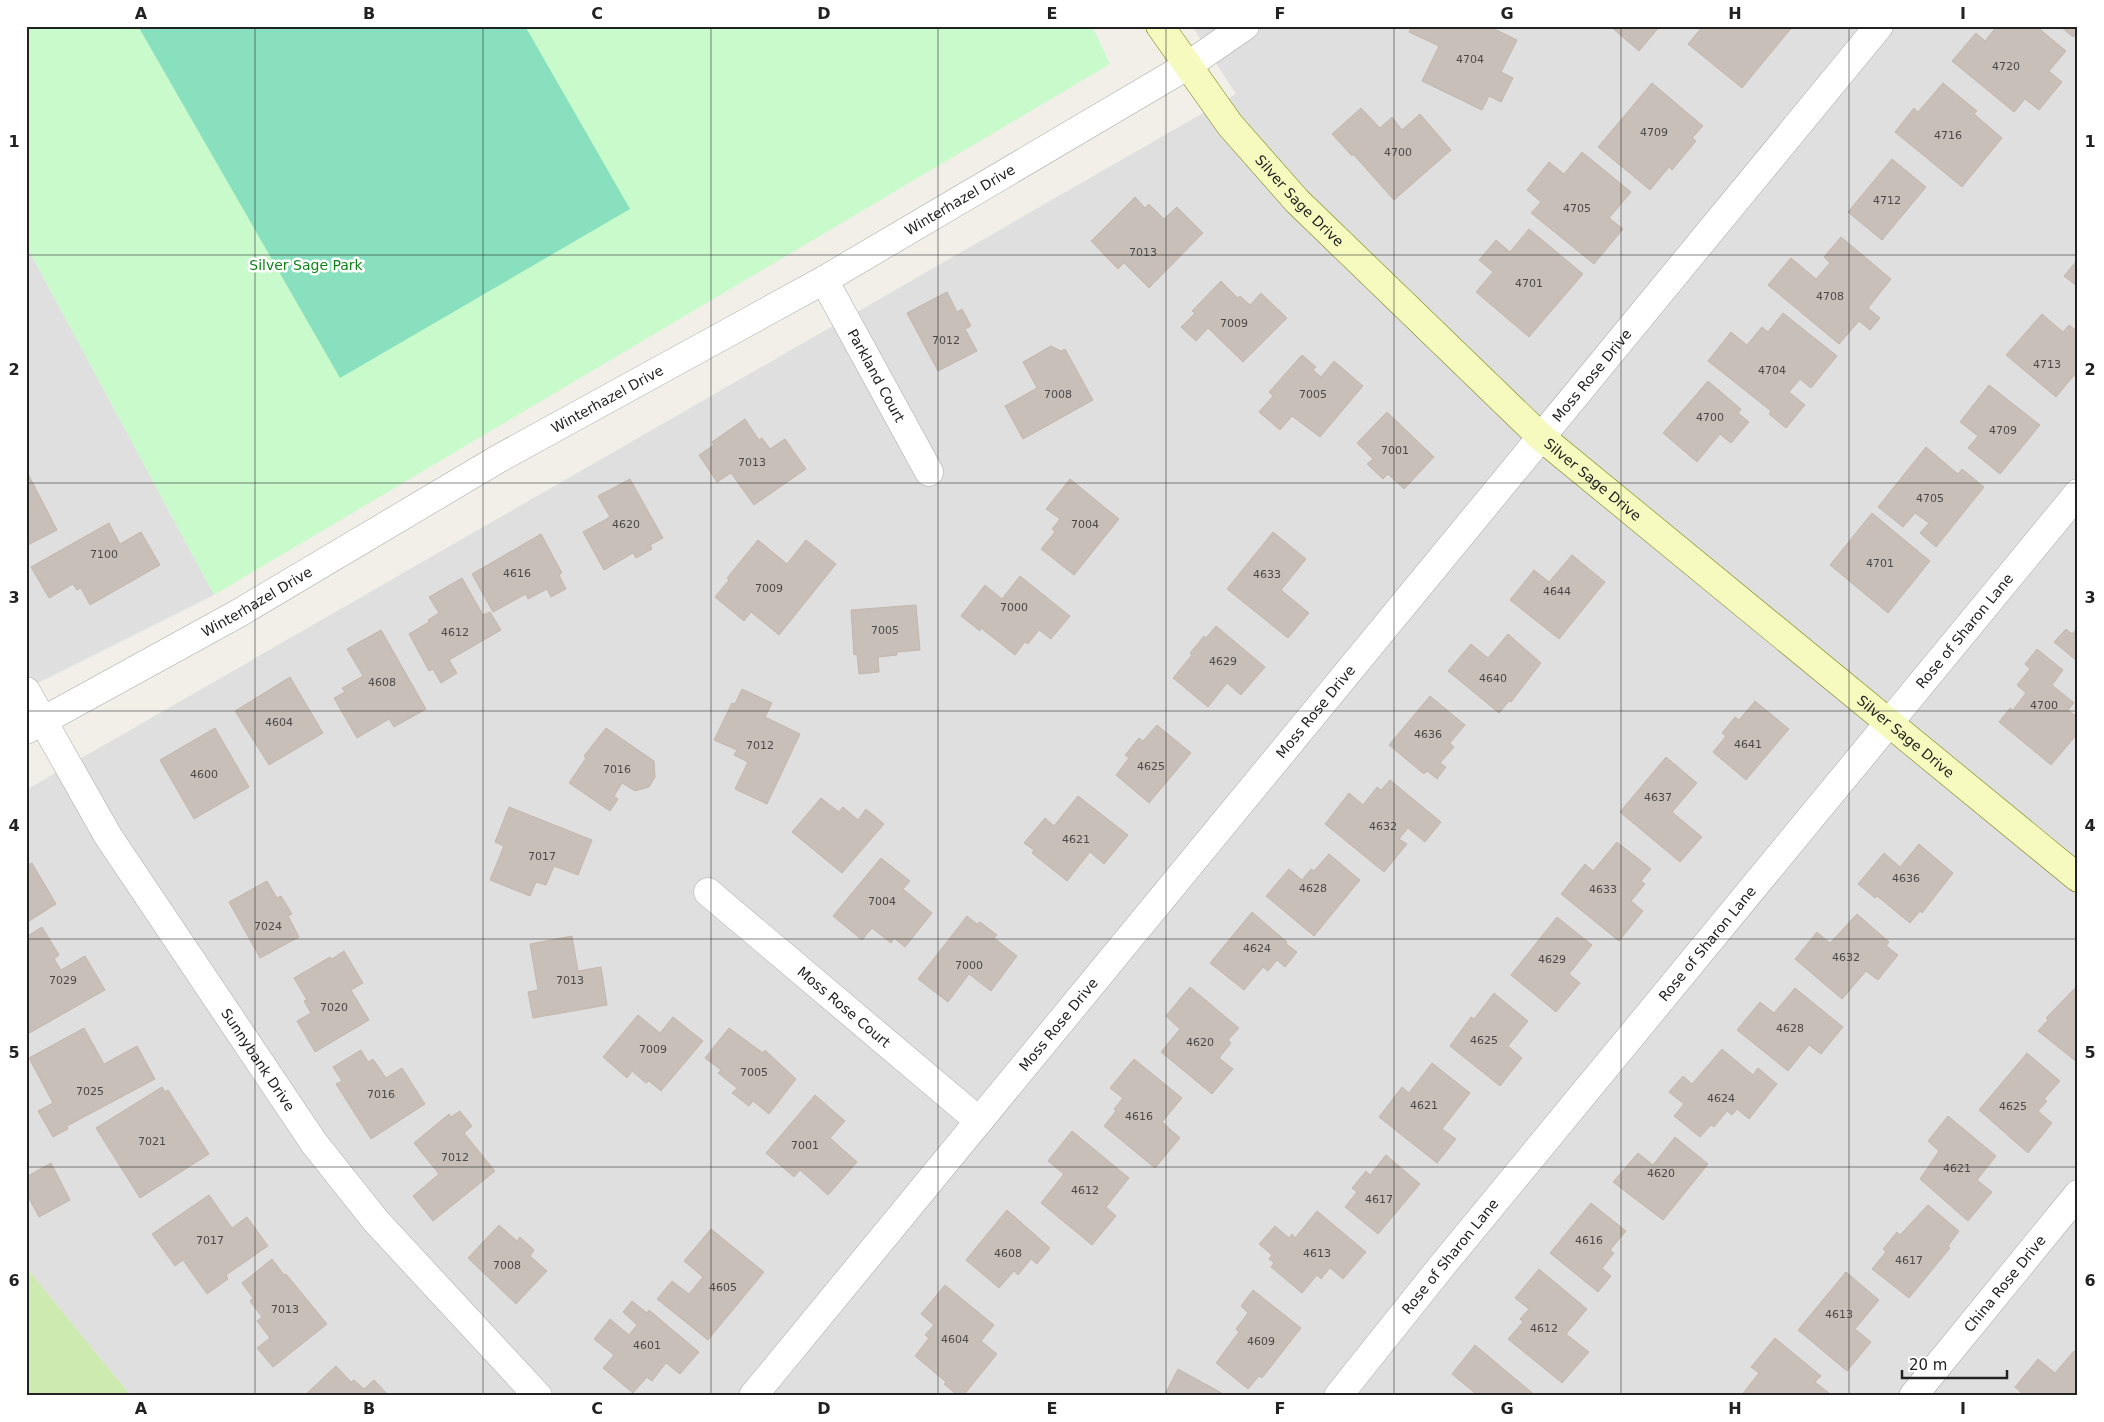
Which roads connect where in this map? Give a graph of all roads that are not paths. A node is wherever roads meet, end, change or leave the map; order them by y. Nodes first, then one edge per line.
1 (1160, 26) edge
2 (1245, 26) edge
3 (1878, 26) edge
4 (1187, 66) junction
5 (824, 280) junction
6 (1541, 437) junction
7 (928, 472) dead end
8 (2078, 493) edge
9 (26, 690) edge
10 (1888, 722) junction
11 (35, 725) edge
12 (2078, 878) edge
13 (708, 892) dead end
14 (979, 1121) junction
15 (2078, 1194) edge
16 (538, 1396) edge
17 (753, 1396) edge
18 (1338, 1396) edge
19 (1913, 1396) edge

1 - 4 street, Silver Sage Drive
2 - 4 street, Winterhazel Drive
3 - 6 street, Moss Rose Drive
4 - 5 street, Winterhazel Drive
4 - 6 street, Silver Sage Drive
5 - 7 street, Parkland Court
5 - 11 street, Winterhazel Drive
6 - 10 street, Silver Sage Drive
6 - 14 street, Moss Rose Drive
8 - 10 street, Rose of Sharon Lane
9 - 11 street, Sunnybank Drive
10 - 12 street, Silver Sage Drive
10 - 18 street, Rose of Sharon Lane
11 - 16 street, Sunnybank Drive
13 - 14 street, Moss Rose Court
14 - 17 street, Moss Rose Drive
15 - 19 street, China Rose Drive

